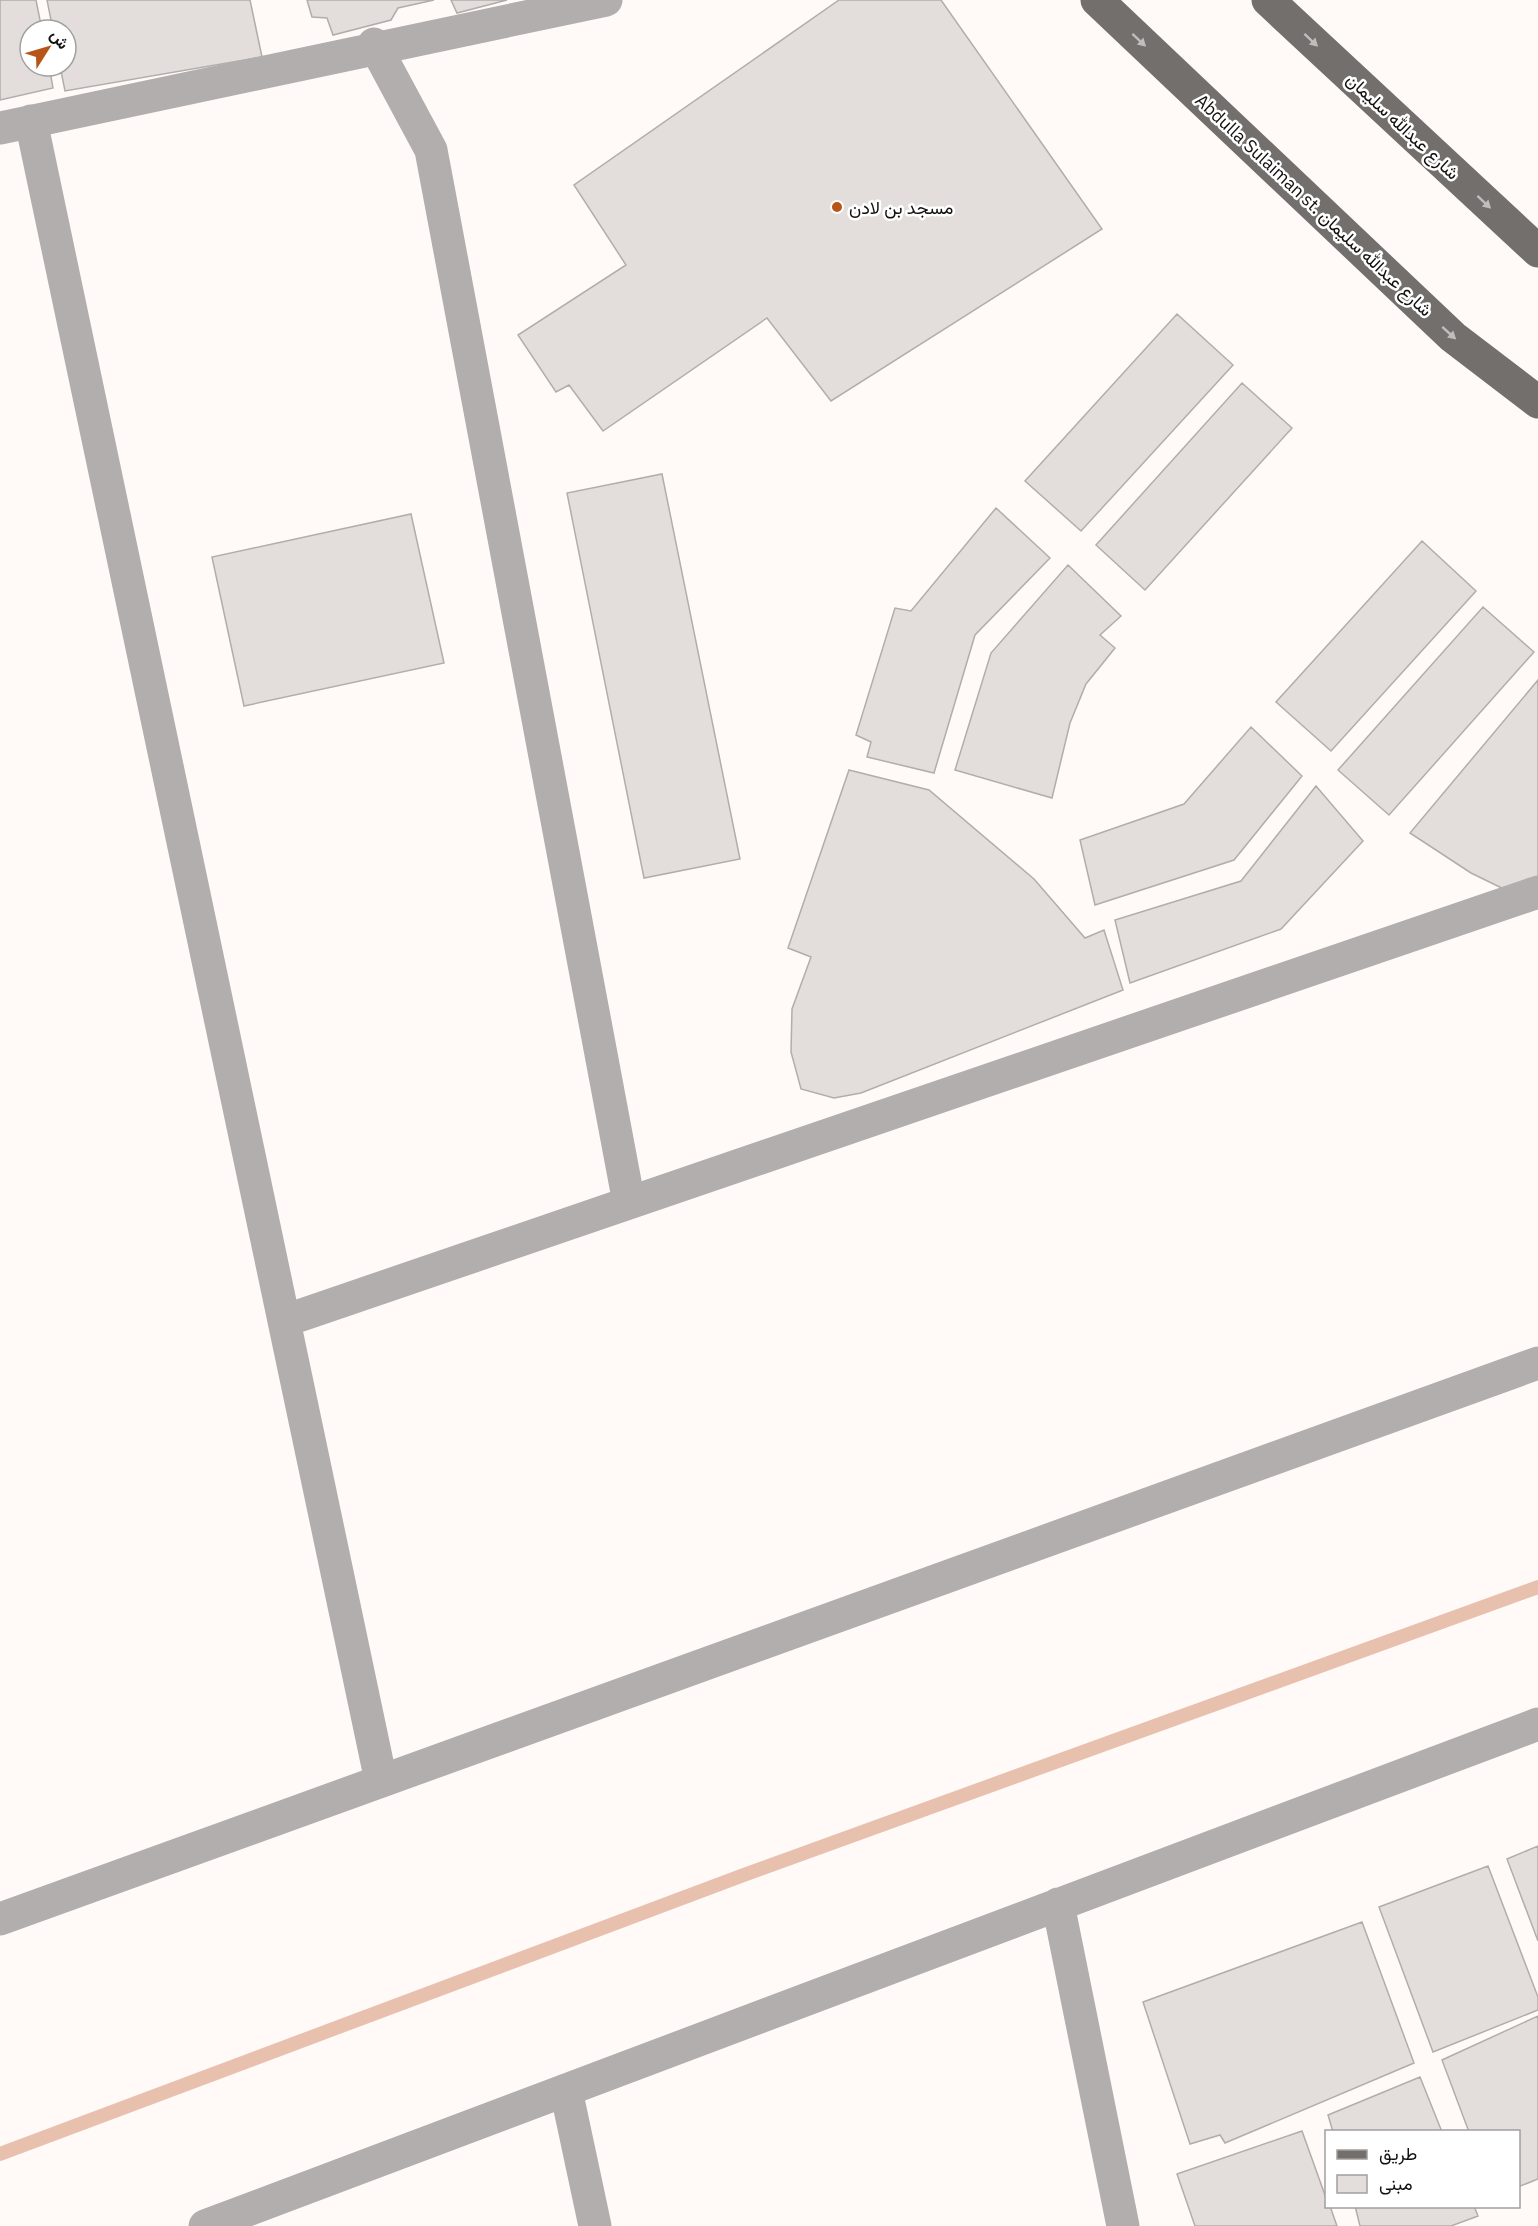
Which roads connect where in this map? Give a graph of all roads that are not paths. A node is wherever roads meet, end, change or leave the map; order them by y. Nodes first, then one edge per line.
1 (606, 0) edge
2 (1096, 0) edge
3 (1268, 0) edge
4 (376, 46) junction
5 (15, 124) edge
6 (1538, 252) edge
7 (1538, 402) edge
8 (1538, 892) edge
9 (629, 1203) junction
10 (284, 1322) junction
11 (1538, 1363) edge
12 (1538, 1724) edge
13 (381, 1781) junction
14 (1058, 1904) junction
15 (0, 1919) edge
16 (566, 2090) junction
17 (205, 2226) edge
18 (595, 2226) edge
19 (1123, 2226) edge

1 - 4 street
2 -> 7 main road, Abdulla Sulaiman st. شارع عبدالله سليمان
3 -> 6 main road, شارع عبدالله سليمان
4 - 5 street
4 - 9 street
5 - 10 street
8 - 9 street
9 - 10 street
10 - 13 street
11 - 13 street
12 - 14 street
13 - 15 street
14 - 16 street
14 - 19 street
16 - 17 street
16 - 18 street

